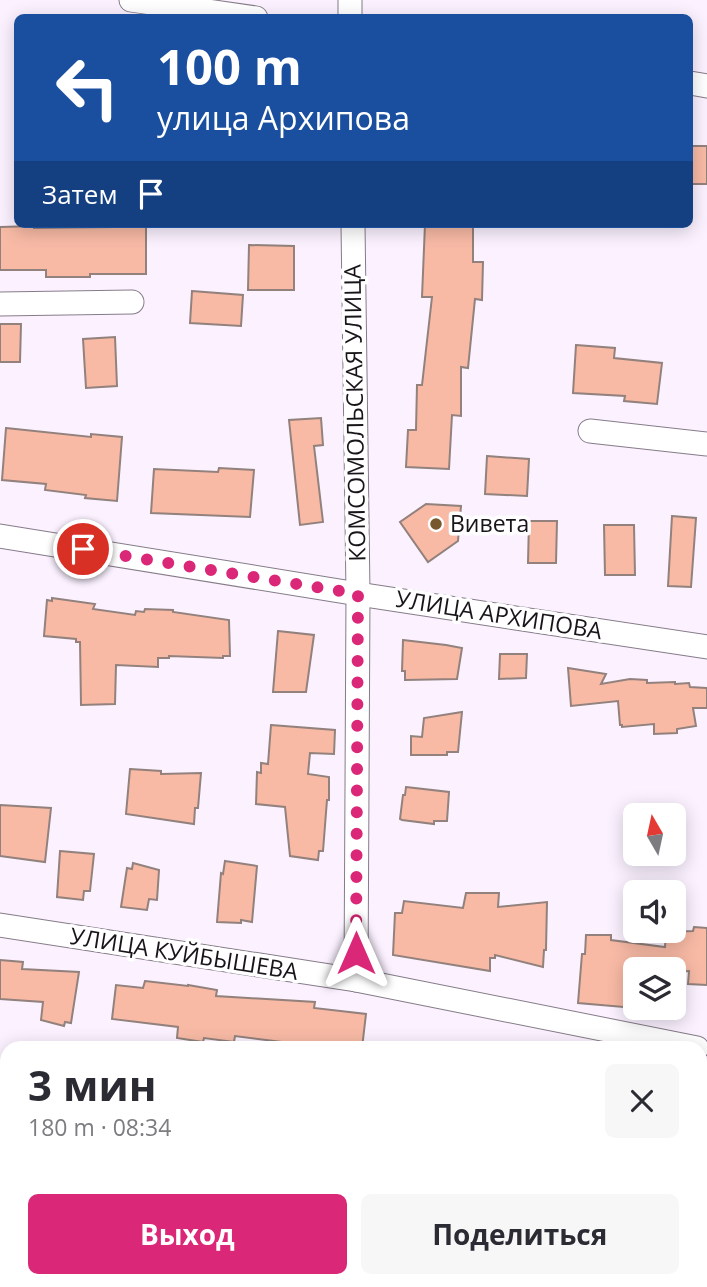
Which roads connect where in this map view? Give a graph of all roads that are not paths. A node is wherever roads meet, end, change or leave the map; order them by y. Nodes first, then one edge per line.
1 (131, 0) edge
2 (228, 14) edge
3 (353, 228) edge
4 (132, 302) dead end
5 (0, 304) edge
6 (590, 431) dead end
7 (707, 444) edge
8 (0, 536) edge
9 (358, 594) junction
10 (707, 647) edge
11 (0, 925) edge
12 (356, 981) junction
13 (658, 1041) edge

1 - 2 street
3 - 9 street, КОМСОМОЛЬСКАЯ УЛИЦА
4 - 5 street
6 - 7 street
8 - 9 street, УЛИЦА АРХИПОВА
9 - 10 street, УЛИЦА АРХИПОВА
9 - 12 street, КОМСОМОЛЬСКАЯ УЛИЦА
11 - 12 street, УЛИЦА КУЙБЫШЕВА
12 - 13 street, УЛИЦА КУЙБЫШЕВА

